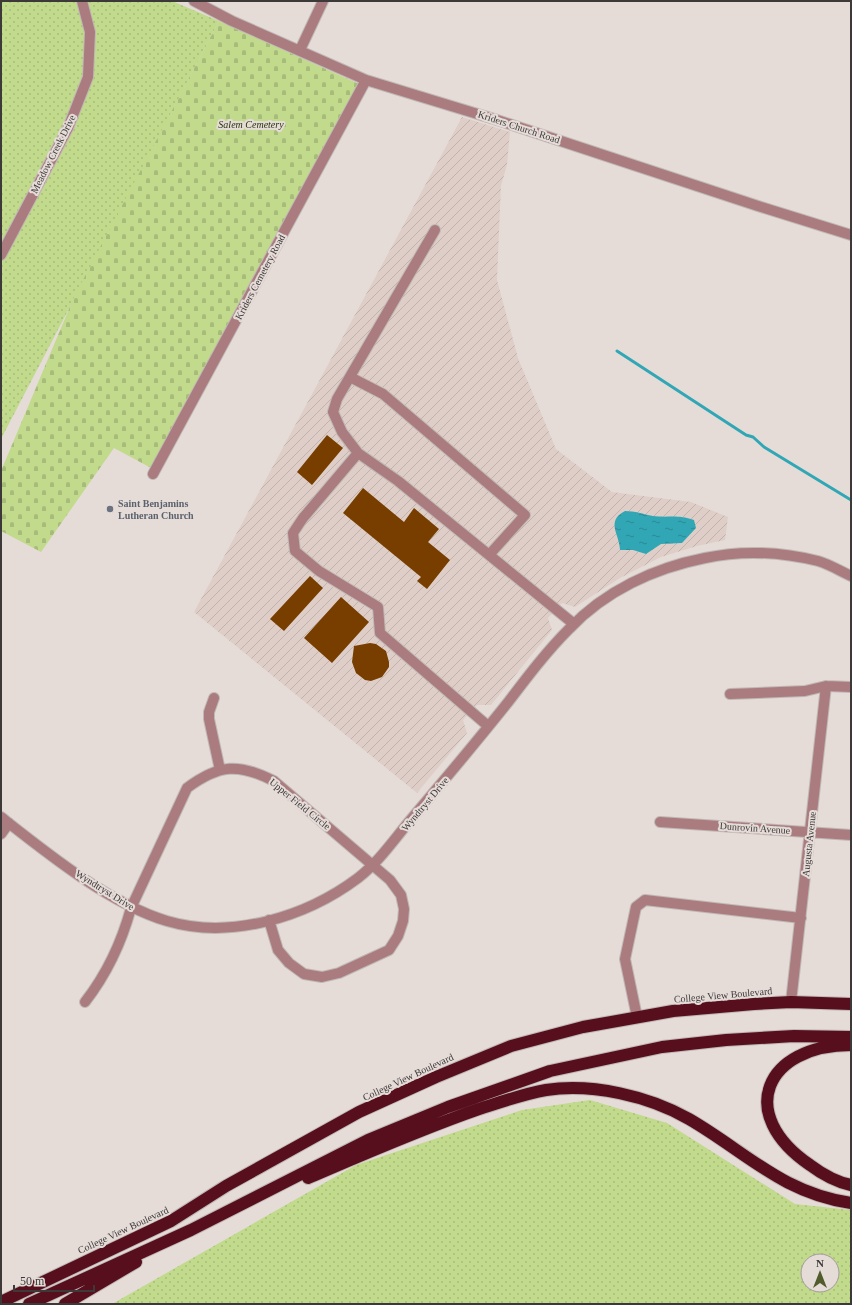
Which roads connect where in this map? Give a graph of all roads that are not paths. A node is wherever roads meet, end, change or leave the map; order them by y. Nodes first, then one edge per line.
1 (82, 1) edge
2 (194, 1) edge
3 (323, 1) edge
4 (300, 50) junction
5 (366, 80) junction
6 (435, 230) dead end
7 (851, 235) edge
8 (1, 255) edge
9 (350, 377) junction
10 (358, 453) junction
11 (153, 474) dead end
12 (489, 555) junction
13 (851, 576) edge
14 (574, 624) junction
15 (826, 686) junction
16 (851, 687) edge
17 (730, 694) dead end
18 (214, 698) dead end
19 (488, 726) junction
20 (220, 770) junction
21 (5, 820) edge
22 (660, 822) dead end
23 (810, 832) junction
24 (1, 834) edge
25 (851, 835) edge
26 (373, 864) junction
27 (131, 908) junction
28 (801, 918) junction
29 (270, 920) junction
30 (85, 1002) dead end
31 (792, 1002) junction
32 (851, 1004) edge
33 (637, 1017) junction
34 (851, 1037) edge
35 (851, 1045) edge
36 (851, 1185) edge
37 (851, 1203) edge
38 (222, 1214) junction
39 (190, 1230) junction
40 (1, 1302) edge
41 (29, 1304) edge
42 (65, 1304) edge

1 - 8 street, Meadow Creek Drive
2 - 4 street, Kriders Church Road
3 - 4 street
4 - 5 street, Kriders Church Road
5 - 7 street, Kriders Church Road
5 - 11 street, Kriders Cemetery Road
6 - 9 street
9 - 10 street
9 - 12 street
10 - 12 street
10 - 19 street
12 - 14 street
13 - 14 street, Wyndtryst Drive
14 - 19 street, Wyndtryst Drive
15 - 16 street
15 - 17 street
15 - 23 street, Augusta Avenue
18 - 20 street
19 - 26 street, Wyndtryst Drive
20 - 26 street, Upper Field Circle
20 - 27 street, Upper Field Circle
21 - 24 street
21 - 27 street, Wyndtryst Drive
22 - 23 street, Dunrovin Avenue
23 - 25 street, Dunrovin Avenue
23 - 28 street, Augusta Avenue
26 - 29 street, Wyndtryst Drive
26 - 29 street, Upper Field Circle
27 - 29 street, Wyndtryst Drive
27 - 30 street, Upper Field Circle
28 - 31 street, Augusta Avenue
28 - 33 street
31 - 32 highway, College View Boulevard
31 - 33 highway, College View Boulevard
33 - 40 highway, College View Boulevard
34 - 38 highway
35 - 36 highway
37 - 38 highway
38 - 39 highway
39 - 41 highway
39 - 42 highway

